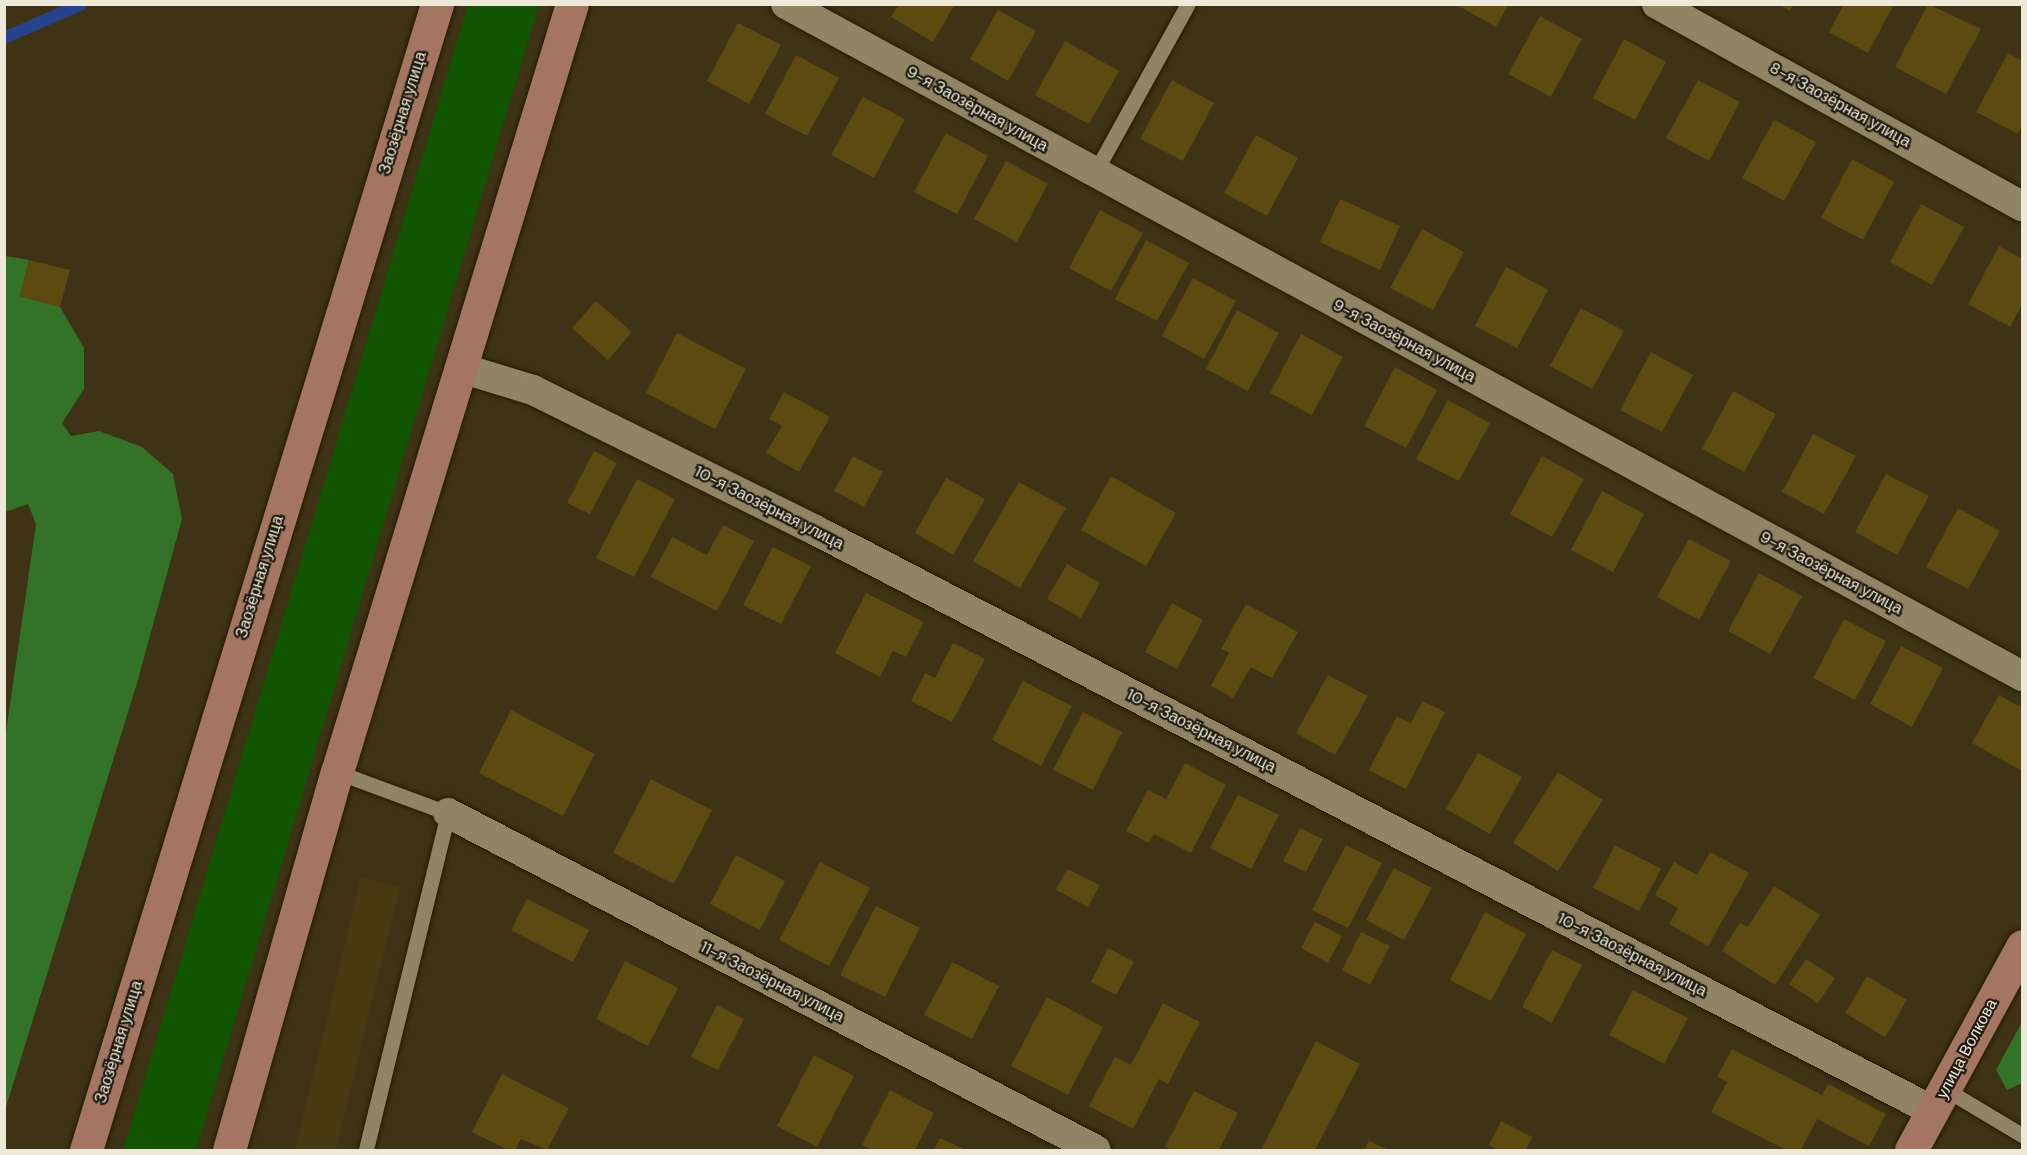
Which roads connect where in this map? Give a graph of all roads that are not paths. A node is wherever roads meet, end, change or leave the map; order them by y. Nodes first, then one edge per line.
1 (437, 4) edge
2 (572, 4) edge
3 (786, 4) edge
4 (1188, 4) edge
5 (1657, 4) edge
6 (1094, 174) junction
7 (2022, 206) edge
8 (461, 368) junction
9 (2022, 676) edge
10 (337, 772) junction
11 (448, 813) junction
12 (2022, 946) edge
13 (1939, 1100) junction
14 (2022, 1135) edge
15 (86, 1150) edge
16 (229, 1150) edge
17 (366, 1150) edge
18 (1096, 1150) edge
19 (1911, 1150) edge

1 - 15 main road, Заозёрная улица
2 - 8 main road
3 - 6 street, 9-я Заозёрная улица
4 - 6 lane
5 - 7 street, 8-я Заозёрная улица
6 - 9 street, 9-я Заозёрная улица
8 - 10 main road
8 - 13 street, 10-я Заозёрная улица
10 - 11 lane
10 - 16 main road
11 - 17 lane
11 - 18 street, 11-я Заозёрная улица
12 - 13 main road, улица Волкова
13 - 14 lane
13 - 19 main road, улица Волкова

